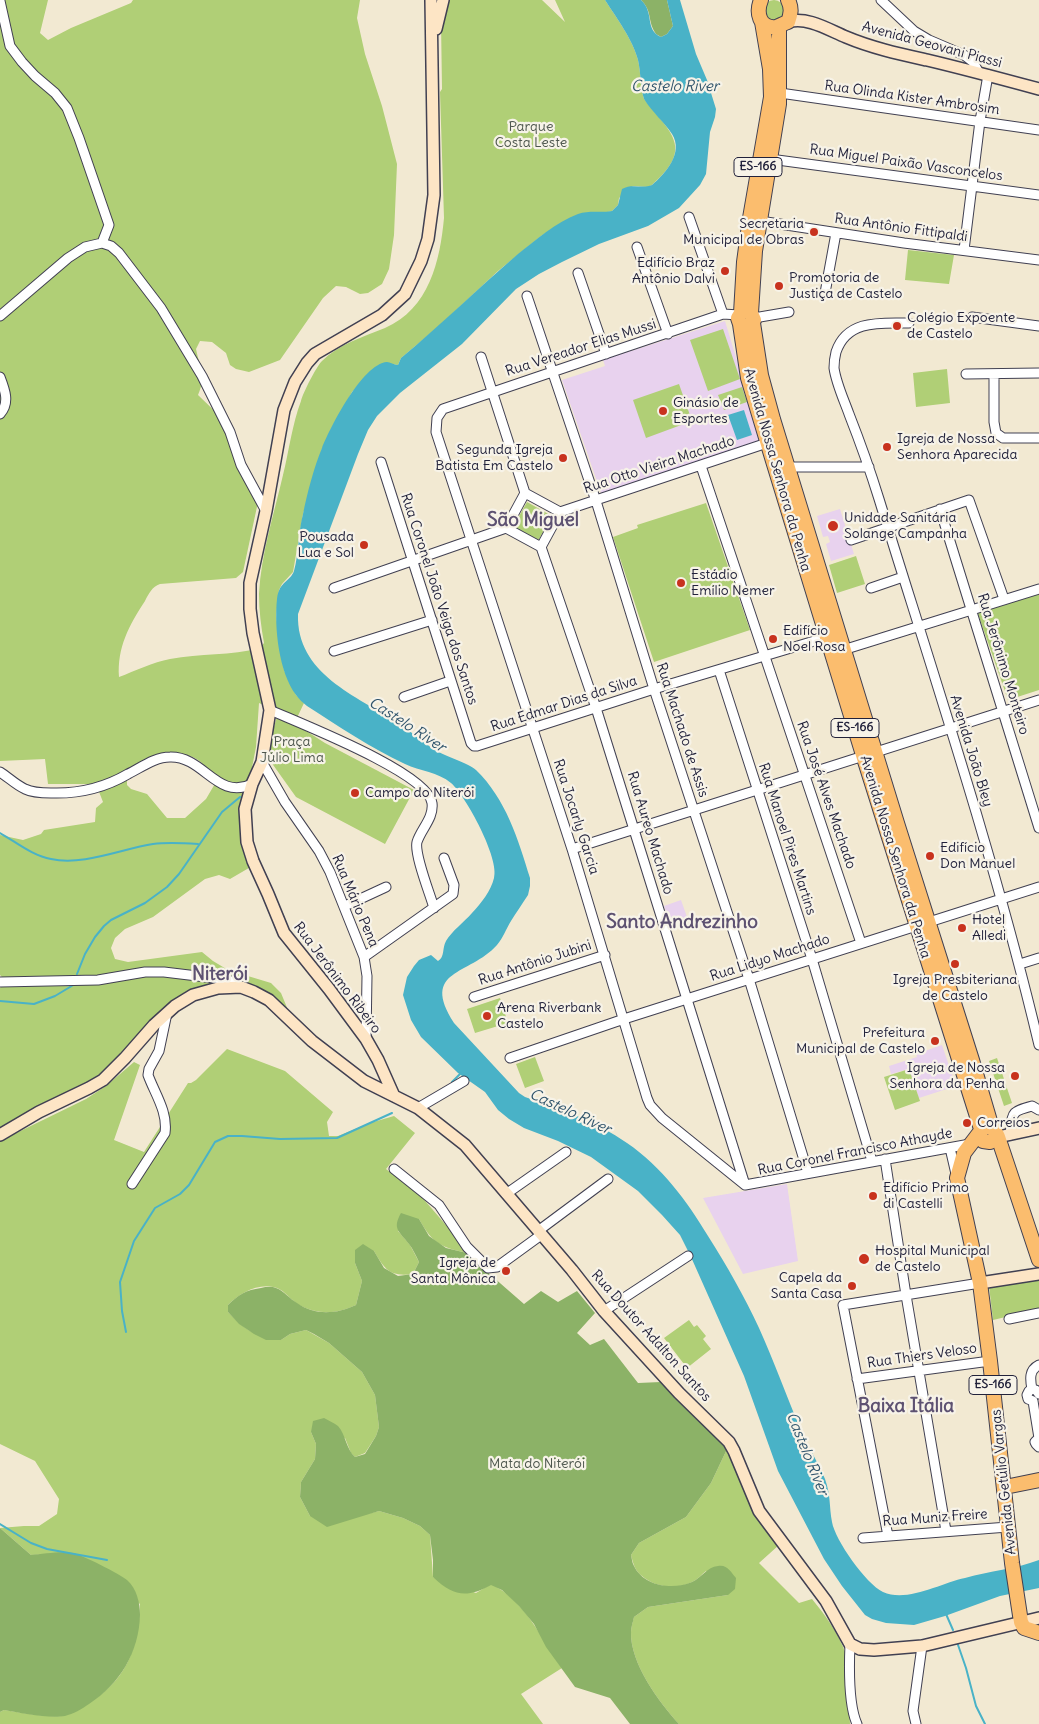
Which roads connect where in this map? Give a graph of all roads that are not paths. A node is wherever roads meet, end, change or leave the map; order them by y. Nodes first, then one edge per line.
1 (431, 0) edge
2 (443, 0) edge
3 (881, 0) edge
4 (0, 1) edge
5 (758, 3) edge
6 (789, 3) edge
7 (762, 22) junction
8 (783, 24) junction
9 (820, 26) junction
10 (433, 43) junction
11 (984, 74) junction
12 (1039, 89) edge
13 (776, 100) junction
14 (980, 121) junction
15 (1039, 130) edge
16 (770, 159) junction
17 (971, 186) junction
18 (1039, 195) edge
19 (689, 217) dead end
20 (760, 221) junction
21 (836, 233) junction
22 (102, 243) junction
23 (637, 247) dead end
24 (964, 250) junction
25 (1039, 260) edge
26 (578, 273) dead end
27 (825, 293) dead end
28 (527, 296) dead end
29 (789, 312) dead end
30 (724, 314) junction
31 (0, 316) edge
32 (746, 318) junction
33 (972, 318) dead end
34 (909, 323) dead end
35 (1039, 326) edge
36 (668, 334) junction
37 (606, 354) junction
38 (481, 357) dead end
39 (553, 372) junction
40 (1039, 373) edge
41 (966, 374) dead end
42 (994, 374) junction
43 (0, 377) edge
44 (754, 377) junction
45 (493, 392) junction
46 (0, 414) edge
47 (436, 418) joint
48 (1039, 438) edge
49 (767, 443) junction
50 (381, 462) dead end
51 (701, 466) junction
52 (788, 467) junction
53 (869, 467) junction
54 (525, 493) junction
55 (596, 501) junction
56 (940, 509) junction
57 (266, 512) junction
58 (560, 512) junction
59 (506, 528) junction
60 (888, 528) junction
61 (471, 540) junction
62 (851, 540) dead end
63 (540, 547) junction
64 (412, 560) junction
65 (903, 577) junction
66 (334, 588) dead end
67 (871, 588) dead end
68 (1039, 589) edge
69 (1004, 600) junction
70 (971, 610) junction
71 (432, 620) junction
72 (918, 626) junction
73 (832, 635) junction
74 (843, 650) junction
75 (334, 652) dead end
76 (764, 656) junction
77 (719, 670) junction
78 (450, 681) junction
79 (654, 689) junction
80 (404, 697) dead end
81 (1039, 700) edge
82 (596, 708) junction
83 (270, 710) junction
84 (1003, 711) junction
85 (950, 727) junction
86 (533, 728) junction
87 (471, 743) joint
88 (869, 753) junction
89 (262, 762) junction
90 (0, 772) edge
91 (804, 774) junction
92 (252, 784) junction
93 (756, 789) junction
94 (694, 810) junction
95 (1039, 828) edge
96 (634, 829) junction
97 (572, 849) junction
98 (444, 858) dead end
99 (386, 887) dead end
100 (1039, 887) edge
101 (1002, 898) junction
102 (345, 906) junction
103 (434, 908) junction
104 (922, 923) junction
105 (861, 943) junction
106 (605, 955) junction
107 (364, 957) junction
108 (1039, 958) edge
109 (812, 959) junction
110 (1020, 964) junction
111 (749, 979) junction
112 (0, 982) edge
113 (241, 987) junction
114 (474, 998) dead end
115 (687, 1000) junction
116 (167, 1013) junction
117 (624, 1019) junction
118 (366, 1039) junction
119 (1039, 1045) edge
120 (510, 1058) dead end
121 (464, 1081) dead end
122 (394, 1096) junction
123 (418, 1108) junction
124 (1039, 1110) edge
125 (1039, 1128) edge
126 (992, 1132) junction
127 (0, 1135) edge
128 (970, 1144) junction
129 (950, 1148) junction
130 (566, 1152) dead end
131 (885, 1159) junction
132 (872, 1161) junction
133 (394, 1169) dead end
134 (808, 1173) junction
135 (957, 1178) junction
136 (608, 1179) dead end
137 (132, 1184) dead end
138 (745, 1186) junction
139 (506, 1194) junction
140 (539, 1233) junction
141 (688, 1256) dead end
142 (1039, 1260) edge
143 (1039, 1274) edge
144 (980, 1283) junction
145 (906, 1295) junction
146 (604, 1311) junction
147 (1039, 1313) edge
148 (1009, 1319) dead end
149 (990, 1361) junction
150 (1039, 1365) edge
151 (919, 1370) junction
152 (857, 1379) junction
153 (1036, 1395) edge
154 (1039, 1438) edge
155 (1039, 1446) edge
156 (1039, 1480) edge
157 (1005, 1488) junction
158 (1008, 1527) junction
159 (946, 1531) junction
160 (888, 1536) junction
161 (863, 1538) dead end
162 (1039, 1618) edge
163 (1021, 1622) junction
164 (1039, 1633) edge
165 (850, 1644) junction
166 (922, 1646) junction
167 (857, 1724) edge
168 (916, 1724) edge

1 - 10 main road
2 - 10 main road
3 - 11 street
4 - 22 street
5 - 7 main road, ES-166
6 - 8 main road, ES-166
6 - 9 main road, Avenida Geovani Piassi
7 - 8 main road
7 - 13 main road, Avenida Nossa Senhora da Penha / ES-166
8 - 9 main road, Avenida Geovani Piassi
8 - 13 main road, Avenida Nossa Senhora da Penha / ES-166
9 - 11 main road, Avenida Geovani Piassi
10 - 57 main road
11 - 12 main road, Avenida Geovani Piassi
11 - 14 street
13 - 14 street, Rua Olinda Kister Ambrosim
13 - 16 main road, Avenida Nossa Senhora da Penha / ES-166
13 - 32 main road, Avenida Nossa Senhora da Penha / ES-166
14 - 15 street, Rua Olinda Kister Ambrosim
14 - 17 street
16 - 17 street, Rua Miguel Paixão Vasconcelos
16 - 20 main road, Avenida Nossa Senhora da Penha / ES-166
17 - 18 street, Rua Miguel Paixão Vasconcelos
17 - 24 street
19 - 30 street
20 - 21 street, Rua Antônio Fittipaldi
20 - 32 main road, Avenida Nossa Senhora da Penha / ES-166
21 - 24 street, Rua Antônio Fittipaldi
21 - 27 street
22 - 31 street
22 - 57 street
23 - 36 street
24 - 25 street, Rua Antônio Fittipaldi
26 - 37 street
28 - 39 street, Rua Machado de Assis
29 - 32 street, Rua Vereador Elias Mussi
30 - 32 street, Rua Vereador Elias Mussi
30 - 36 street, Rua Vereador Elias Mussi
32 - 44 main road, Avenida Nossa Senhora da Penha / ES-166
33 - 35 street
34 - 53 street, Avenida João Bley
36 - 37 street, Rua Vereador Elias Mussi
37 - 39 street, Rua Vereador Elias Mussi
38 - 45 street
39 - 45 street, Rua Vereador Elias Mussi
39 - 55 street, Rua Machado de Assis
40 - 42 street
41 - 42 street
42 - 48 street
43 - 46 street
44 - 49 main road, Avenida Nossa Senhora da Penha / ES-166
44 - 52 main road, Avenida Nossa Senhora da Penha / ES-166
45 - 47 street, Rua Vereador Elias Mussi
45 - 54 street
47 - 61 street, Rua Jocarly Garcia
49 - 51 street, Rua Otto Vieira Machado
49 - 73 main road, Avenida Nossa Senhora da Penha / ES-166
50 - 64 street, Rua Coronel João Veiga dos Santos
51 - 55 street, Rua Otto Vieira Machado
51 - 76 street, Rua José Alves Machado
52 - 53 street
52 - 73 main road, Avenida Nossa Senhora da Penha / ES-166
53 - 60 street, Avenida João Bley
54 - 58 street
54 - 59 street
55 - 58 street, Rua Otto Vieira Machado
55 - 79 street, Rua Machado de Assis
56 - 60 street
56 - 69 street
56 - 70 street, Rua Jerônimo Monteiro
57 - 83 main road
58 - 63 street
59 - 61 street
59 - 63 street
60 - 62 street
60 - 65 street, Avenida João Bley
61 - 64 street
61 - 86 street, Rua Jocarly Garcia
63 - 82 street, Rua Aureo Machado
64 - 66 street
64 - 71 street, Rua Coronel João Veiga dos Santos
65 - 67 street
65 - 72 street, Avenida João Bley
68 - 69 street
69 - 70 street
70 - 72 street
70 - 84 street, Rua Jerônimo Monteiro
71 - 75 street
71 - 78 street, Rua Coronel João Veiga dos Santos
72 - 74 street
72 - 85 street, Avenida João Bley
73 - 74 main road, Avenida Nossa Senhora da Penha / ES-166
73 - 76 street, Rua Edmar Dias da Silva
73 - 88 main road, Avenida Nossa Senhora da Penha / ES-166
74 - 88 main road, Avenida Nossa Senhora da Penha / ES-166
76 - 77 street, Rua Edmar Dias da Silva
76 - 91 street, Rua José Alves Machado
77 - 79 street, Rua Edmar Dias da Silva
77 - 93 street, Rua Manoel Pires Martins
78 - 80 street
78 - 87 street, Rua Coronel João Veiga dos Santos
79 - 82 street, Rua Edmar Dias da Silva
79 - 94 street, Rua Machado de Assis
81 - 84 street
82 - 86 street, Rua Edmar Dias da Silva
82 - 96 street, Rua Aureo Machado
83 - 89 main road, Rua Jerônimo Ribeiro
83 - 103 street
84 - 85 street
84 - 95 street, Rua Jerônimo Monteiro
85 - 88 street
85 - 101 street, Avenida João Bley
86 - 87 street, Rua Edmar Dias da Silva
86 - 97 street, Rua Jocarly Garcia
88 - 91 street
88 - 104 main road, Avenida Nossa Senhora da Penha / ES-166
89 - 92 main road, Rua Jerônimo Ribeiro
89 - 102 street, Rua Mário Pena
90 - 92 street
91 - 93 street
91 - 105 street, Rua José Alves Machado
92 - 118 main road, Rua Jerônimo Ribeiro
93 - 94 street
93 - 109 street, Rua Manoel Pires Martins
94 - 96 street
94 - 111 street, Rua Machado de Assis
96 - 97 street
96 - 115 street, Rua Aureo Machado
97 - 106 street, Rua Jocarly Garcia
98 - 103 street
99 - 102 street
100 - 101 street, Rua Lidyo Machado
101 - 104 street, Rua Lidyo Machado
101 - 110 street, Avenida João Bley
102 - 107 street, Rua Mário Pena
103 - 107 street
104 - 105 street, Rua Lidyo Machado
104 - 126 main road, Avenida Nossa Senhora da Penha / ES-166
105 - 109 street, Rua Lidyo Machado
106 - 114 street, Rua Antônio Jubini
106 - 117 street, Rua Jocarly Garcia
107 - 118 street, Rua Mário Pena
108 - 110 street
109 - 111 street, Rua Lidyo Machado
109 - 132 street, Rua Manoel Pires Martins
110 - 119 street, Avenida João Bley
111 - 115 street, Rua Lidyo Machado
111 - 134 street, Rua Machado de Assis
112 - 113 street
113 - 116 main road
113 - 122 main road, Rua Doutor Adalton Santos
115 - 117 street, Rua Lidyo Machado
115 - 138 street, Rua Aureo Machado
116 - 127 main road
116 - 137 street
117 - 120 street, Rua Lidyo Machado
117 - 138 street, Rua Jocarly Garcia
118 - 122 main road, Rua Jerônimo Ribeiro
121 - 123 street
122 - 123 main road, Rua Doutor Adalton Santos
123 - 139 main road, Rua Doutor Adalton Santos
124 - 126 street
125 - 126 main road
126 - 128 main road
126 - 142 main road, Avenida Nossa Senhora da Penha
128 - 129 street, Rua Coronel Francisco Athayde
128 - 135 main road
129 - 131 street, Rua Coronel Francisco Athayde
129 - 135 street
130 - 139 street
131 - 132 street, Rua Coronel Francisco Athayde
131 - 145 street
132 - 134 street, Rua Coronel Francisco Athayde
133 - 140 street
134 - 138 street, Rua Coronel Francisco Athayde
135 - 144 main road, ES-166
136 - 140 street
139 - 140 main road, Rua Doutor Adalton Santos
140 - 146 main road, Rua Doutor Adalton Santos
141 - 146 street
143 - 144 main road
144 - 145 street
144 - 149 main road, Avenida Getúlio Vargas / ES-166
145 - 151 street
145 - 152 street
146 - 165 main road, Rua Doutor Adalton Santos
147 - 148 street
149 - 151 street, Rua Thiers Veloso
149 - 157 main road, Avenida Getúlio Vargas / ES-166
150 - 153 street
151 - 152 street, Rua Thiers Veloso
151 - 159 street
152 - 160 street
153 - 154 street
154 - 155 street
156 - 157 main road
157 - 158 main road, Avenida Getúlio Vargas / ES-166
158 - 159 street, Rua Muniz Freire
158 - 163 main road, Avenida Getúlio Vargas / ES-166
159 - 160 street, Rua Muniz Freire
160 - 161 street, Rua Muniz Freire
162 - 163 main road
163 - 164 main road
163 - 166 main road
165 - 166 main road
165 - 167 street
166 - 168 street

